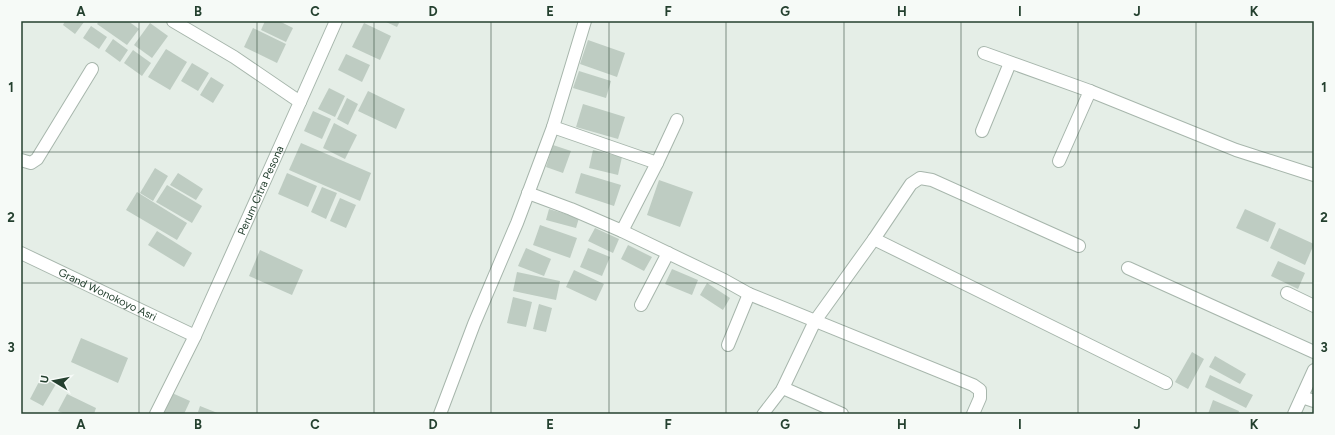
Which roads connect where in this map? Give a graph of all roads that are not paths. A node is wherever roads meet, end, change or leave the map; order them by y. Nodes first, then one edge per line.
1 (173, 21) edge
2 (336, 21) edge
3 (585, 21) edge
4 (984, 53) dead end
5 (1010, 63) junction
6 (92, 69) dead end
7 (1090, 91) junction
8 (300, 102) junction
9 (677, 120) dead end
10 (553, 127) junction
11 (982, 131) dead end
12 (21, 160) edge
13 (1060, 161) dead end
14 (657, 163) junction
15 (1314, 175) edge
16 (528, 193) junction
17 (622, 231) junction
18 (874, 239) junction
19 (1079, 246) dead end
20 (21, 253) edge
21 (668, 254) junction
22 (1128, 268) dead end
23 (749, 294) junction
24 (1287, 294) dead end
25 (641, 305) dead end
26 (1314, 306) edge
27 (815, 321) junction
28 (195, 336) junction
29 (728, 345) dead end
30 (1314, 352) edge
31 (1314, 370) edge
32 (1166, 383) dead end
33 (783, 388) junction
34 (1302, 396) junction
35 (1314, 401) edge
36 (156, 414) edge
37 (440, 414) edge
38 (763, 414) edge
39 (842, 414) edge
40 (973, 414) edge
41 (1294, 414) edge

1 - 8 street
2 - 8 street, Perum Citra Pesona
3 - 10 street
4 - 5 street
5 - 7 street
5 - 11 street
6 - 12 street
7 - 13 street
7 - 15 street
8 - 28 street, Perum Citra Pesona
9 - 14 street
10 - 14 street
10 - 16 street
14 - 17 street
16 - 17 street
16 - 37 street
17 - 21 street
18 - 19 street
18 - 27 street
18 - 32 street
20 - 28 street, Grand Wonokoyo Asri
21 - 23 street
21 - 25 street
22 - 30 street
23 - 27 street
23 - 29 street
24 - 26 street
27 - 33 street
27 - 40 street
28 - 36 street, Perum Citra Pesona
31 - 34 street
33 - 38 lane
33 - 39 street
34 - 35 street
34 - 41 street

